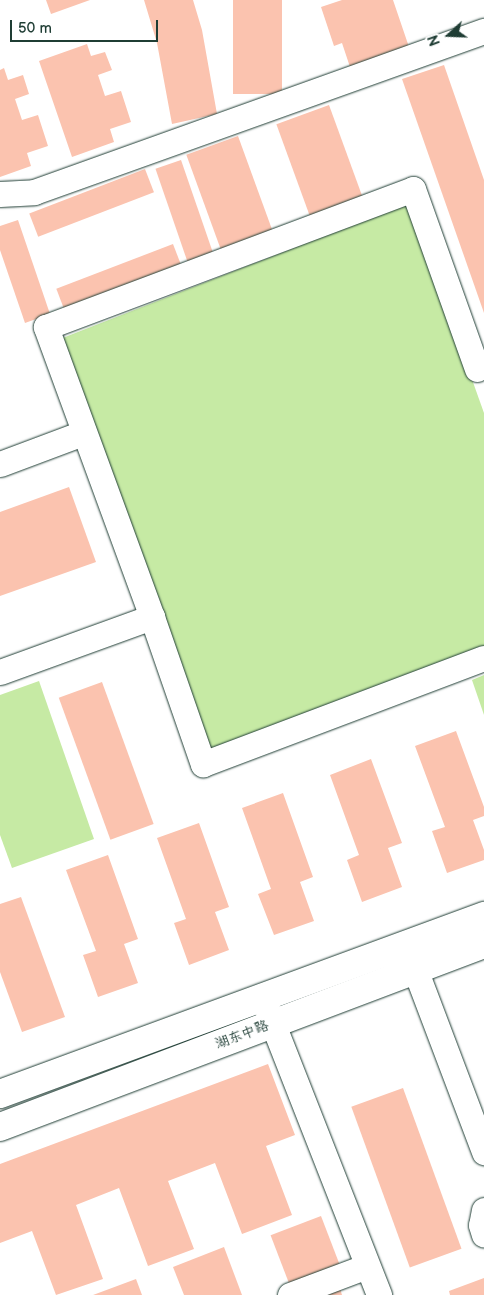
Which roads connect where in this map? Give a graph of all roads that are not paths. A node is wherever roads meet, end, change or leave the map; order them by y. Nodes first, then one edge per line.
1 (484, 31) edge
2 (0, 194) edge
3 (482, 374) edge
4 (83, 433) junction
5 (0, 464) edge
6 (152, 617) junction
7 (484, 658) edge
8 (0, 672) edge
9 (484, 916) edge
10 (484, 944) edge
11 (415, 969) junction
12 (262, 996) junction
13 (273, 1024) junction
14 (0, 1094) edge
15 (0, 1127) edge
16 (484, 1152) edge
17 (484, 1210) edge
18 (484, 1235) edge
19 (367, 1266) junction
20 (290, 1295) edge
21 (378, 1295) edge

1 - 2 street
3 - 4 street
4 - 5 street
4 - 6 street
6 - 7 street
6 - 8 street
9 - 12 main road, 湖东中路
10 - 11 main road, 湖东中路
11 - 13 main road, 湖东中路
11 - 16 street
12 - 13 street
12 - 14 main road, 湖东中路
13 - 15 main road, 湖东中路
13 - 19 street
17 - 18 street
19 - 20 street
19 - 21 street

